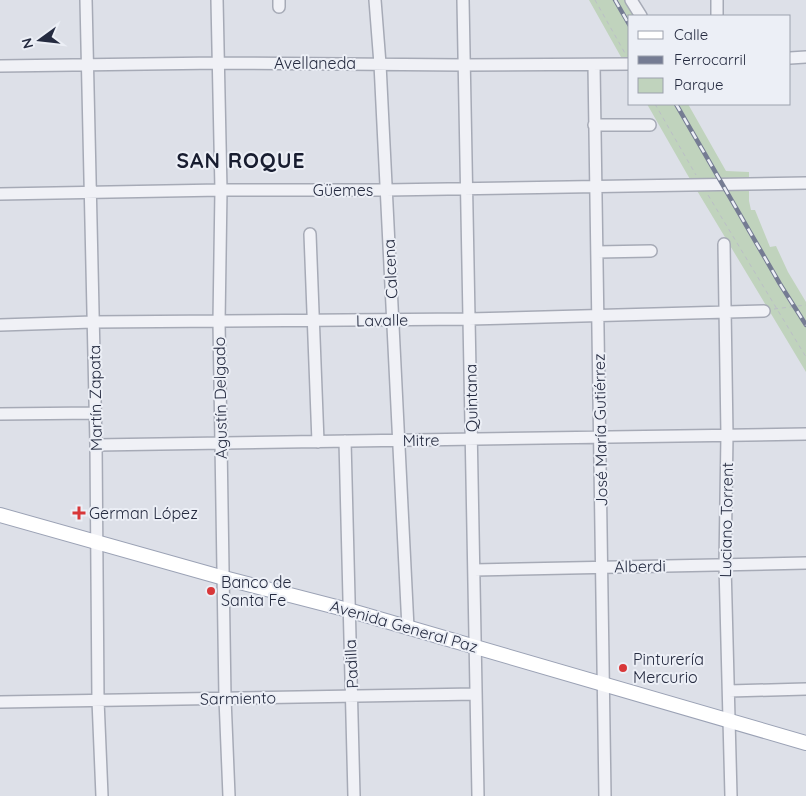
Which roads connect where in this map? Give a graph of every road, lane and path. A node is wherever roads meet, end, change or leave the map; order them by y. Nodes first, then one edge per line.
1 (86, 0) edge
2 (217, 0) edge
3 (375, 0) edge
4 (463, 0) edge
5 (595, 0) edge
6 (632, 0) edge
7 (717, 0) edge
8 (640, 15) edge
9 (717, 15) edge
10 (791, 58) edge
11 (806, 58) edge
12 (628, 60) edge
13 (628, 62) edge
14 (218, 63) junction
15 (380, 64) junction
16 (88, 65) junction
17 (463, 65) junction
18 (594, 65) junction
19 (0, 66) edge
20 (594, 125) junction
21 (650, 125) dead end
22 (806, 182) edge
23 (595, 186) junction
24 (467, 188) junction
25 (221, 190) junction
26 (386, 190) junction
27 (90, 192) junction
28 (0, 194) edge
29 (310, 234) dead end
30 (724, 244) dead end
31 (651, 251) dead end
32 (597, 252) junction
33 (745, 257) dead end
34 (806, 305) edge
35 (777, 309) junction
36 (764, 311) joint
37 (725, 312) junction
38 (599, 316) junction
39 (392, 319) junction
40 (469, 319) junction
41 (314, 321) junction
42 (93, 322) junction
43 (219, 322) junction
44 (0, 325) edge
45 (806, 357) edge
46 (96, 413) junction
47 (0, 414) edge
48 (806, 434) edge
49 (727, 435) junction
50 (600, 437) junction
51 (472, 439) junction
52 (399, 440) junction
53 (345, 441) junction
54 (318, 442) junction
55 (221, 443) junction
56 (96, 445) junction
57 (0, 515) edge
58 (97, 542) junction
59 (806, 563) edge
60 (725, 565) junction
61 (601, 567) junction
62 (474, 570) junction
63 (224, 578) junction
64 (348, 610) junction
65 (408, 628) junction
66 (476, 646) junction
67 (604, 684) junction
68 (806, 689) edge
69 (729, 692) junction
70 (476, 694) junction
71 (352, 696) junction
72 (226, 698) junction
73 (98, 700) junction
74 (0, 702) edge
75 (730, 720) junction
76 (806, 743) edge
77 (102, 796) edge
78 (230, 796) edge
79 (354, 796) edge
80 (478, 796) edge
81 (605, 796) edge
82 (731, 796) edge

1 - 16 street, Martín Zapata
2 - 14 street, Agustín Delgado
3 - 15 street, Calcena
4 - 17 street, Quintana
5 - 12 path
6 - 8 street
7 - 9 street
10 - 11 street
13 - 18 street, Avellaneda
14 - 15 street, Avellaneda
14 - 16 street, Avellaneda
14 - 25 street, Agustín Delgado
15 - 17 street, Avellaneda
15 - 26 street, Calcena
16 - 19 street, Avellaneda
16 - 27 street, Martín Zapata
17 - 18 street, Avellaneda
17 - 24 street, Quintana
18 - 20 street, José María Gutiérrez
20 - 21 street
20 - 23 street, José María Gutiérrez
22 - 23 street, Güemes
23 - 24 street, Güemes
23 - 32 street, José María Gutiérrez
24 - 26 street, Güemes
24 - 40 street, Quintana
25 - 26 street, Güemes
25 - 27 street, Güemes
25 - 43 street, Agustín Delgado
26 - 39 street, Calcena
27 - 28 street, Güemes
27 - 42 street, Martín Zapata
29 - 41 street
30 - 37 street, Luciano Torrent
31 - 32 street
32 - 38 street, José María Gutiérrez
33 - 35 path
34 - 35 path
35 - 36 path
35 - 45 path
36 - 37 street, Lavalle
37 - 38 street, Lavalle
37 - 49 street, Luciano Torrent
38 - 40 street, Lavalle
38 - 50 street, José María Gutiérrez
39 - 40 street, Lavalle
39 - 41 street, Lavalle
39 - 52 street, Calcena
40 - 51 street, Quintana
41 - 43 street, Lavalle
41 - 54 street
42 - 43 street, Lavalle
42 - 44 street, Lavalle
42 - 46 street, Martín Zapata
43 - 55 street, Agustín Delgado
46 - 47 street
46 - 56 street, Martín Zapata
48 - 49 street, Mitre
49 - 50 street, Mitre
49 - 60 street, Luciano Torrent
50 - 51 street, Mitre
50 - 61 street, José María Gutiérrez
51 - 52 street, Mitre
51 - 62 street, Quintana
52 - 53 street, Mitre
52 - 65 street, Calcena
53 - 54 street, Mitre
53 - 64 street, Padilla
54 - 55 street, Mitre
55 - 56 street, Mitre
55 - 63 street, Agustín Delgado
56 - 58 street, Martín Zapata
57 - 58 main road, Avenida General Paz
58 - 63 main road, Avenida General Paz
58 - 73 street, Martín Zapata
59 - 60 street, Alberdi
60 - 61 street, Alberdi
60 - 69 street, Luciano Torrent
61 - 62 street, Alberdi
61 - 67 street, José María Gutiérrez
62 - 66 street, Quintana
63 - 64 main road, Avenida General Paz
63 - 72 street, Agustín Delgado
64 - 65 main road, Avenida General Paz
64 - 71 street, Padilla
65 - 66 main road, Avenida General Paz
66 - 67 main road, Avenida General Paz
66 - 70 street, Quintana
67 - 75 main road, Avenida General Paz
67 - 81 street, José María Gutiérrez
68 - 69 street
69 - 75 street, Luciano Torrent
70 - 71 street, Sarmiento
70 - 80 street, Quintana
71 - 72 street, Sarmiento
71 - 79 street, Padilla
72 - 73 street, Sarmiento
72 - 78 street, Agustín Delgado
73 - 74 street, Sarmiento
73 - 77 street, Martín Zapata
75 - 76 main road, Avenida General Paz
75 - 82 street, Luciano Torrent

